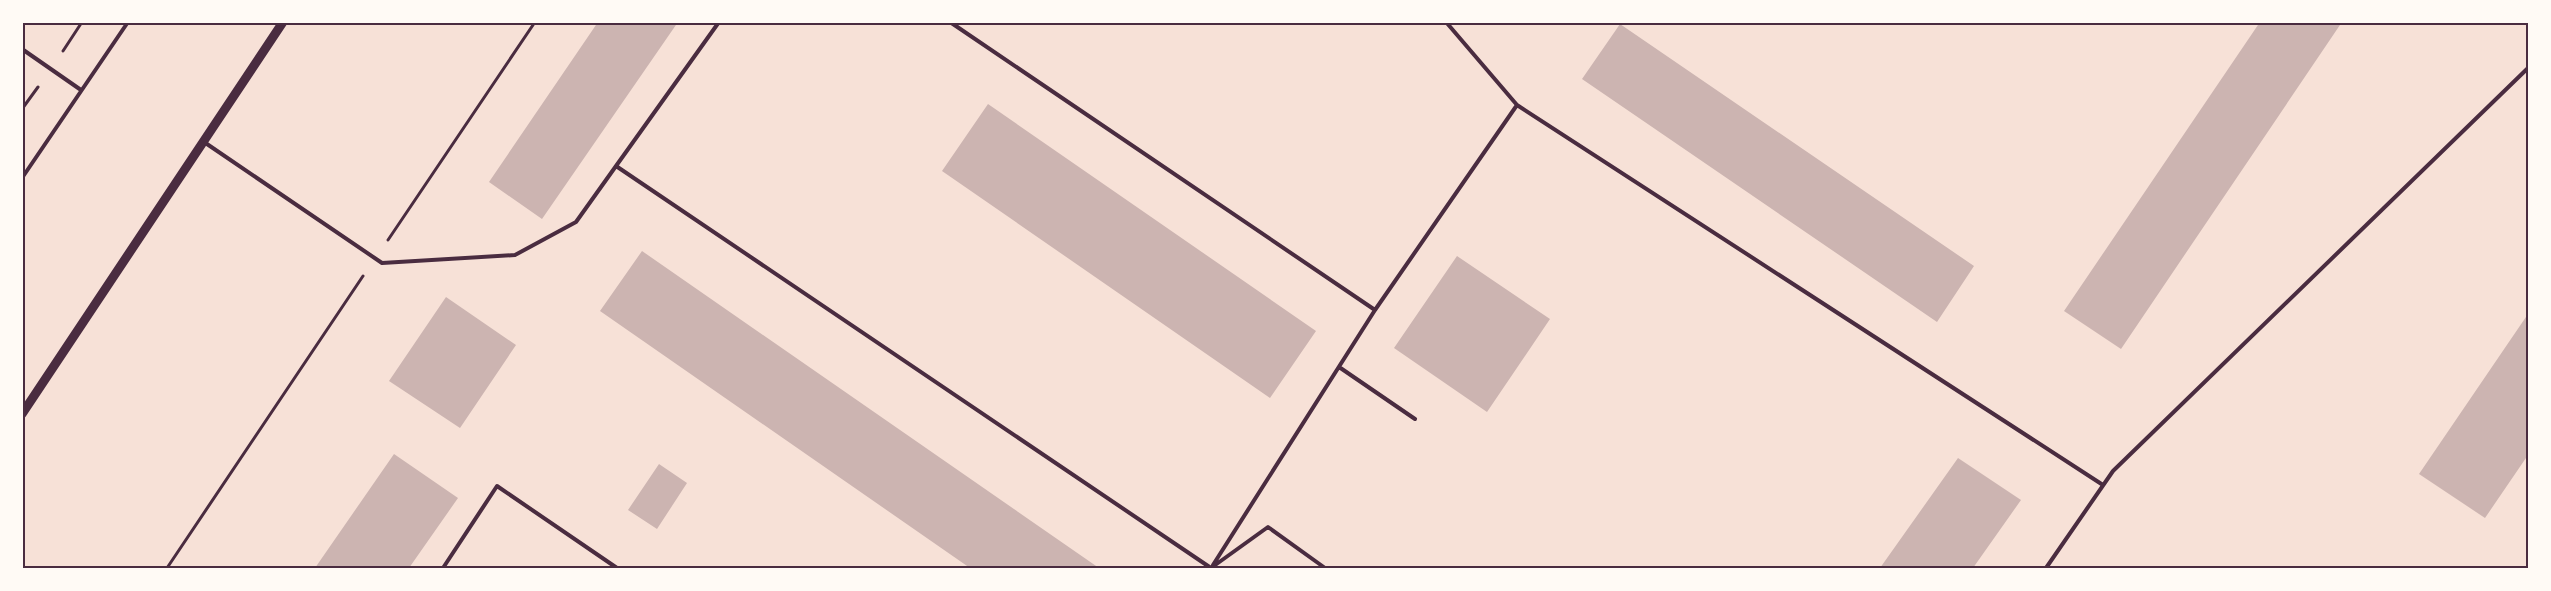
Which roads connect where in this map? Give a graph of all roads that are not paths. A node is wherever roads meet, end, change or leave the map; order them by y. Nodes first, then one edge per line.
1 (128, 22) edge
2 (283, 22) edge
3 (719, 22) edge
4 (950, 22) edge
5 (1446, 22) edge
6 (22, 49) edge
7 (2528, 68) edge
8 (82, 90) junction
9 (1517, 105) junction
10 (204, 142) junction
11 (616, 166) junction
12 (22, 178) edge
13 (1375, 310) junction
14 (1339, 367) junction
15 (22, 414) edge
16 (1415, 418) dead end
17 (2103, 485) junction
18 (443, 568) edge
19 (618, 568) edge
20 (1211, 568) edge
21 (1325, 568) edge
22 (2046, 568) edge

1 - 8 lane
2 - 10 street
3 - 11 lane
4 - 13 lane
5 - 9 lane
6 - 8 lane
7 - 17 lane
8 - 12 lane
9 - 13 lane
9 - 17 lane
10 - 11 lane
10 - 15 street
11 - 20 lane
13 - 14 lane
14 - 16 lane
14 - 20 lane
17 - 22 lane
18 - 19 lane
20 - 21 lane

